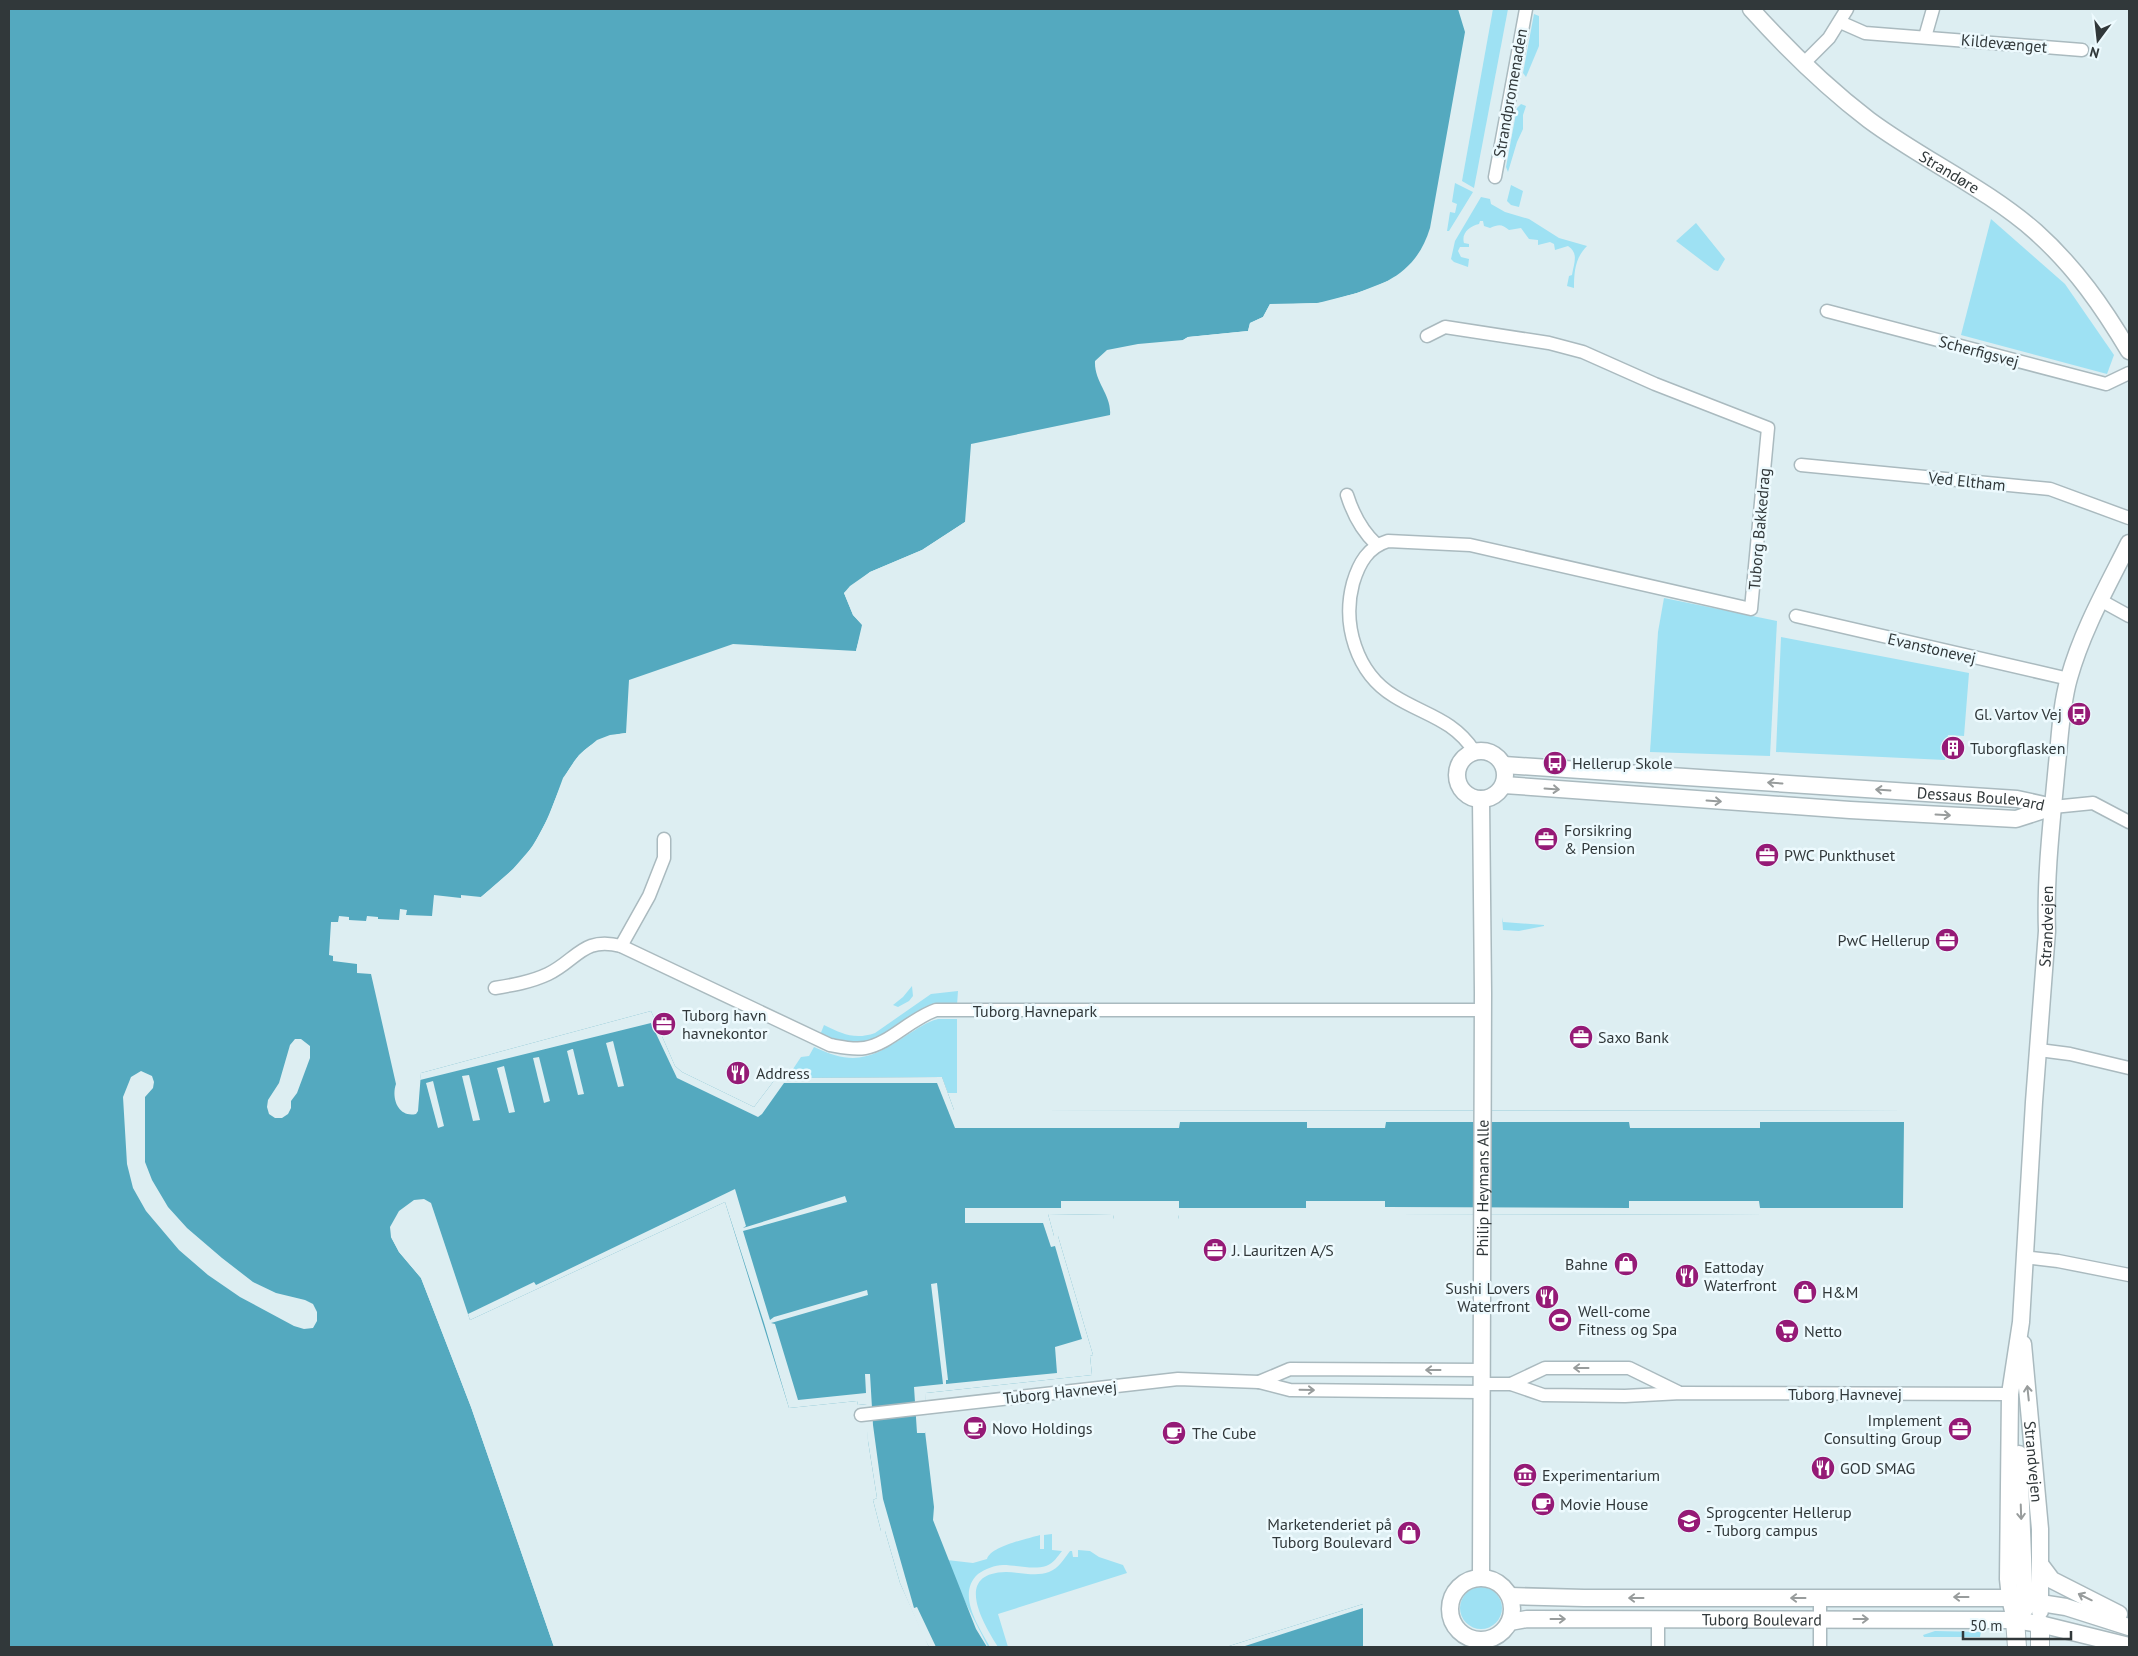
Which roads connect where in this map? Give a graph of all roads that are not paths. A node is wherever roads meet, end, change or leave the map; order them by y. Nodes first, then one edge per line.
1 (1526, 9) edge
2 (1751, 9) edge
3 (1847, 9) edge
4 (1934, 9) edge
5 (1840, 22) junction
6 (1925, 37) junction
7 (2082, 50) dead end
8 (1803, 64) junction
9 (1495, 177) dead end
10 (1827, 311) dead end
11 (1427, 336) dead end
12 (2129, 351) edge
13 (2129, 373) edge
14 (1801, 465) dead end
15 (1347, 494) dead end
16 (2129, 518) edge
17 (2129, 543) edge
18 (1376, 544) junction
19 (2100, 600) junction
20 (1796, 616) dead end
21 (2129, 616) edge
22 (2069, 679) junction
23 (1474, 751) junction
24 (1504, 765) junction
25 (1504, 785) junction
26 (1481, 799) junction
27 (2053, 807) junction
28 (2129, 822) edge
29 (664, 839) dead end
30 (621, 946) junction
31 (494, 988) dead end
32 (1483, 1010) junction
33 (2039, 1050) junction
34 (2129, 1068) edge
35 (2024, 1257) junction
36 (2129, 1276) edge
37 (2021, 1322) junction
38 (1259, 1382) junction
39 (1482, 1382) junction
40 (1511, 1384) junction
41 (1680, 1393) junction
42 (2010, 1394) junction
43 (861, 1415) dead end
44 (2040, 1564) junction
45 (1481, 1577) junction
46 (1510, 1596) junction
47 (1820, 1598) junction
48 (2016, 1598) junction
49 (2040, 1601) junction
50 (1658, 1619) junction
51 (1820, 1619) junction
52 (2129, 1619) edge
53 (2015, 1620) junction
54 (1510, 1622) junction
55 (2040, 1624) junction
56 (2129, 1627) edge
57 (1482, 1644) edge
58 (2129, 1646) edge
59 (1658, 1647) edge
60 (1820, 1647) edge
61 (2017, 1647) edge
62 (2040, 1647) edge

1 - 9 street, Strandpromenaden
2 - 8 street, Strandøre
3 - 5 street
4 - 6 street
5 - 6 street, Kildevænget
5 - 8 street
6 - 7 street, Kildevænget
8 - 12 street, Strandøre
10 - 13 street, Scherfigsvej
11 - 18 street, Tuborg Bakkedrag
14 - 16 street, Ved Eltham
15 - 18 street
17 - 19 street, Strandvejen
18 - 23 street
19 - 21 street
19 - 22 street, Strandvejen
20 - 22 street, Evanstonevej
22 - 27 street, Strandvejen
23 - 24 street
23 - 26 street
24 - 25 street
27 -> 24 street, Dessaus Boulevard
25 - 26 street
25 -> 27 street, Dessaus Boulevard
26 - 32 street, Philip Heymans Alle
27 - 28 street
27 - 33 street, Strandvejen
29 - 30 street
30 - 31 street, Tuborg Havnepark
30 - 32 street, Tuborg Havnepark
32 - 39 street, Philip Heymans Alle
33 - 34 street
33 - 35 street, Strandvejen
35 - 36 street
35 - 37 street, Strandvejen
37 - 42 street, Strandvejen
44 -> 37 street, Strandvejen
38 -> 39 street, Tuborg Havnevej
39 -> 38 street, Tuborg Havnevej
38 - 43 street, Tuborg Havnevej
39 - 40 street, Tuborg Havnevej
39 - 45 street, Philip Heymans Alle
40 - 41 street, Tuborg Havnevej
41 -> 40 street, Tuborg Havnevej
41 - 42 street, Tuborg Havnevej
42 -> 48 street, Strandvejen
44 - 49 street, Strandvejen
52 -> 44 street
45 - 46 street
45 - 57 street
47 -> 46 street, Tuborg Boulevard
46 - 54 street
48 -> 47 street, Tuborg Boulevard
47 - 51 street
48 - 49 street, Tuborg Boulevard
48 - 53 street
48 - 55 street
49 - 55 street, Strandvejen
49 - 56 street, Tuborg Boulevard
50 - 51 street, Tuborg Boulevard
54 -> 50 street, Tuborg Boulevard
50 - 59 street
51 -> 53 street, Tuborg Boulevard
51 - 60 street
53 - 55 street, Tuborg Boulevard
53 - 61 main road
54 - 57 street
55 - 58 street, Tuborg Boulevard
55 - 62 main road

